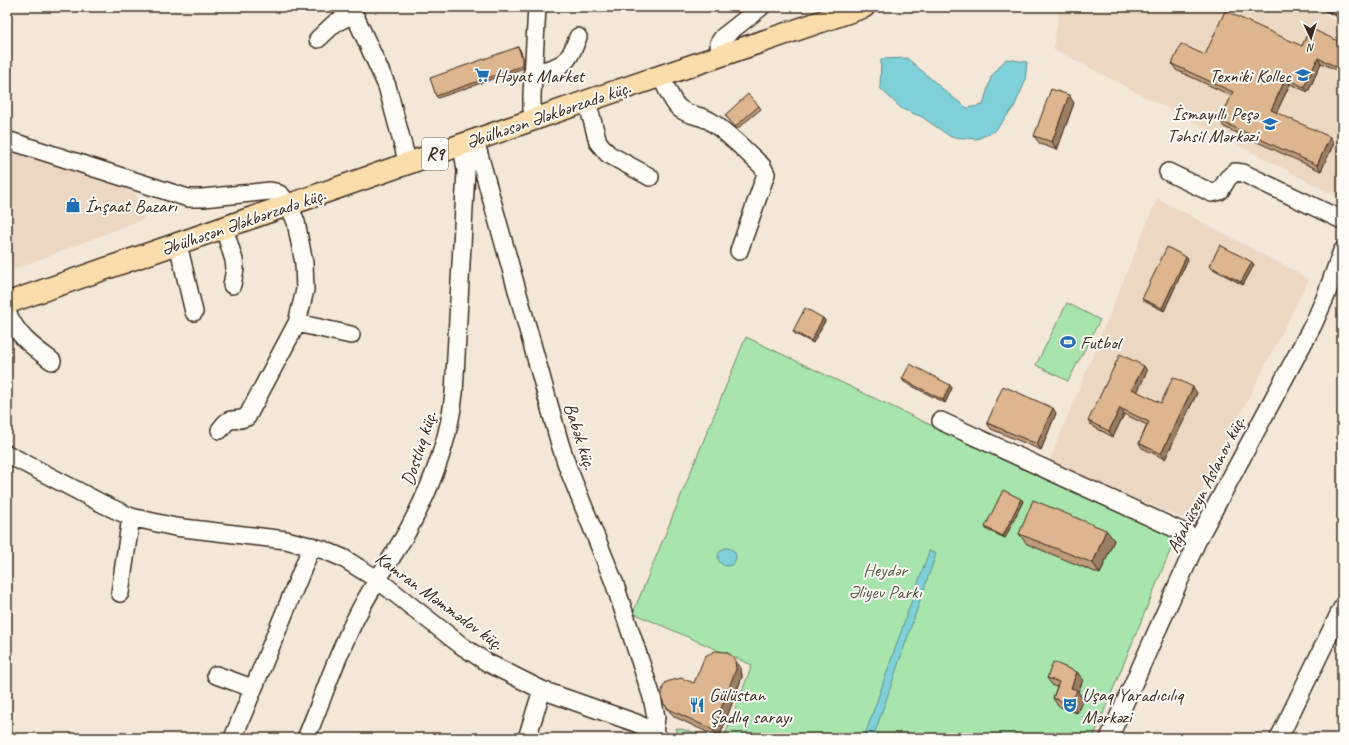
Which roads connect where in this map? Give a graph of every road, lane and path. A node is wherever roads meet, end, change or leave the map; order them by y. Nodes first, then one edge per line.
1 (537, 7) edge
2 (761, 7) edge
3 (864, 7) edge
4 (353, 10) edge
5 (578, 37) dead end
6 (318, 39) dead end
7 (720, 56) junction
8 (532, 74) junction
9 (661, 76) junction
10 (587, 100) junction
11 (535, 118) junction
12 (7, 140) edge
13 (468, 142) junction
14 (408, 164) junction
15 (1168, 172) dead end
16 (650, 177) dead end
17 (289, 205) junction
18 (1342, 220) edge
19 (224, 228) junction
20 (178, 244) junction
21 (739, 251) dead end
22 (1342, 251) edge
23 (232, 285) dead end
24 (7, 303) edge
25 (7, 312) edge
26 (194, 312) dead end
27 (297, 324) junction
28 (351, 336) dead end
29 (52, 361) dead end
30 (941, 421) dead end
31 (220, 430) dead end
32 (7, 454) edge
33 (131, 517) junction
34 (1198, 539) junction
35 (312, 546) junction
36 (378, 580) junction
37 (120, 592) dead end
38 (1342, 608) edge
39 (216, 675) dead end
40 (252, 688) junction
41 (542, 690) junction
42 (657, 736) edge
43 (233, 738) edge
44 (306, 738) edge
45 (527, 738) edge
46 (1109, 738) edge
47 (1279, 738) edge

1 - 8 street
2 - 7 street
3 - 7 main road, Əbülhəsən Ələkbərzadə küç. / R9
4 - 6 street
4 - 14 street
5 - 8 street
7 - 9 main road, Əbülhəsən Ələkbərzadə küç. / R9
8 - 11 street
9 - 10 main road, Əbülhəsən Ələkbərzadə küç. / R9
9 - 21 street
10 - 11 main road, Əbülhəsən Ələkbərzadə küç. / R9
10 - 16 street
11 - 13 main road, Əbülhəsən Ələkbərzadə küç. / R9
12 - 17 street
13 - 14 main road, Əbülhəsən Ələkbərzadə küç. / R9
13 - 36 street, Dostluq küç.
13 - 42 street, Babək küç.
14 - 17 main road, Əbülhəsən Ələkbərzadə küç. / R9
15 - 18 street
17 - 19 main road, Əbülhəsən Ələkbərzadə küç. / R9
17 - 27 street
19 - 20 main road, Əbülhəsən Ələkbərzadə küç. / R9
19 - 23 street
20 - 24 main road, Əbülhəsən Ələkbərzadə küç. / R9
20 - 26 street
22 - 34 street, Ağahüseyn Aslanov küç.
25 - 29 street
27 - 28 street
27 - 31 street
30 - 34 street
32 - 33 street, Kamran Məmmədov küç.
33 - 35 street, Kamran Məmmədov küç.
33 - 37 street
34 - 46 street, Ağahüseyn Aslanov küç.
35 - 36 street, Kamran Məmmədov küç.
35 - 40 street
36 - 41 street, Kamran Məmmədov küç.
36 - 44 street, Dostluq küç.
38 - 47 street
39 - 40 street
40 - 43 street
41 - 42 street, Kamran Məmmədov küç.
41 - 45 street

